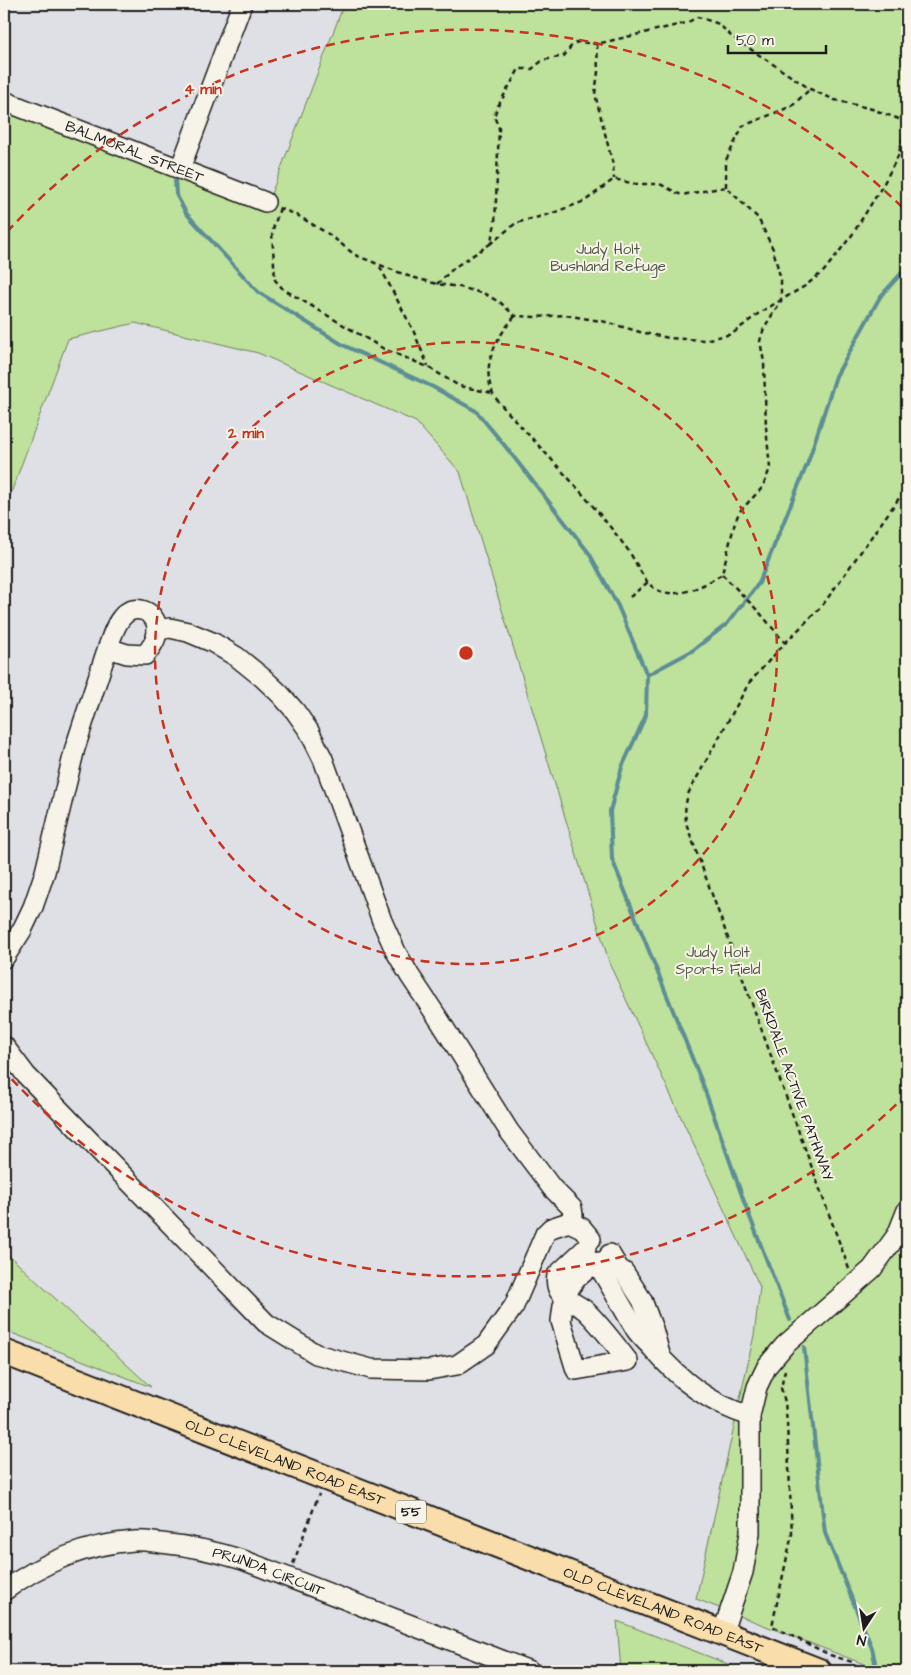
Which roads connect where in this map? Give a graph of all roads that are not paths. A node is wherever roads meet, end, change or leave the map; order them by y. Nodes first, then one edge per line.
1 (242, 4) edge
2 (4, 100) edge
3 (180, 168) junction
4 (273, 205) road end
5 (157, 630) junction
6 (108, 648) junction
7 (4, 958) edge
8 (4, 1046) edge
9 (907, 1210) edge
10 (569, 1222) junction
11 (596, 1253) junction
12 (566, 1298) dead end
13 (4, 1352) edge
14 (750, 1416) junction
15 (4, 1591) edge
16 (722, 1634) junction
17 (530, 1671) edge
18 (819, 1671) edge

1 - 3 street
2 - 3 street, BALMORAL STREET
3 - 4 street, BALMORAL STREET
5 - 6 street
5 - 6 street
5 - 10 street
6 - 7 street
8 - 10 street
9 - 14 street
10 - 11 street
11 - 12 street
11 - 14 street
13 - 16 main road, OLD CLEVELAND ROAD EAST / 55
14 - 16 street
15 - 17 street, PRUNDA CIRCUIT
16 - 18 main road, OLD CLEVELAND ROAD EAST / 55

